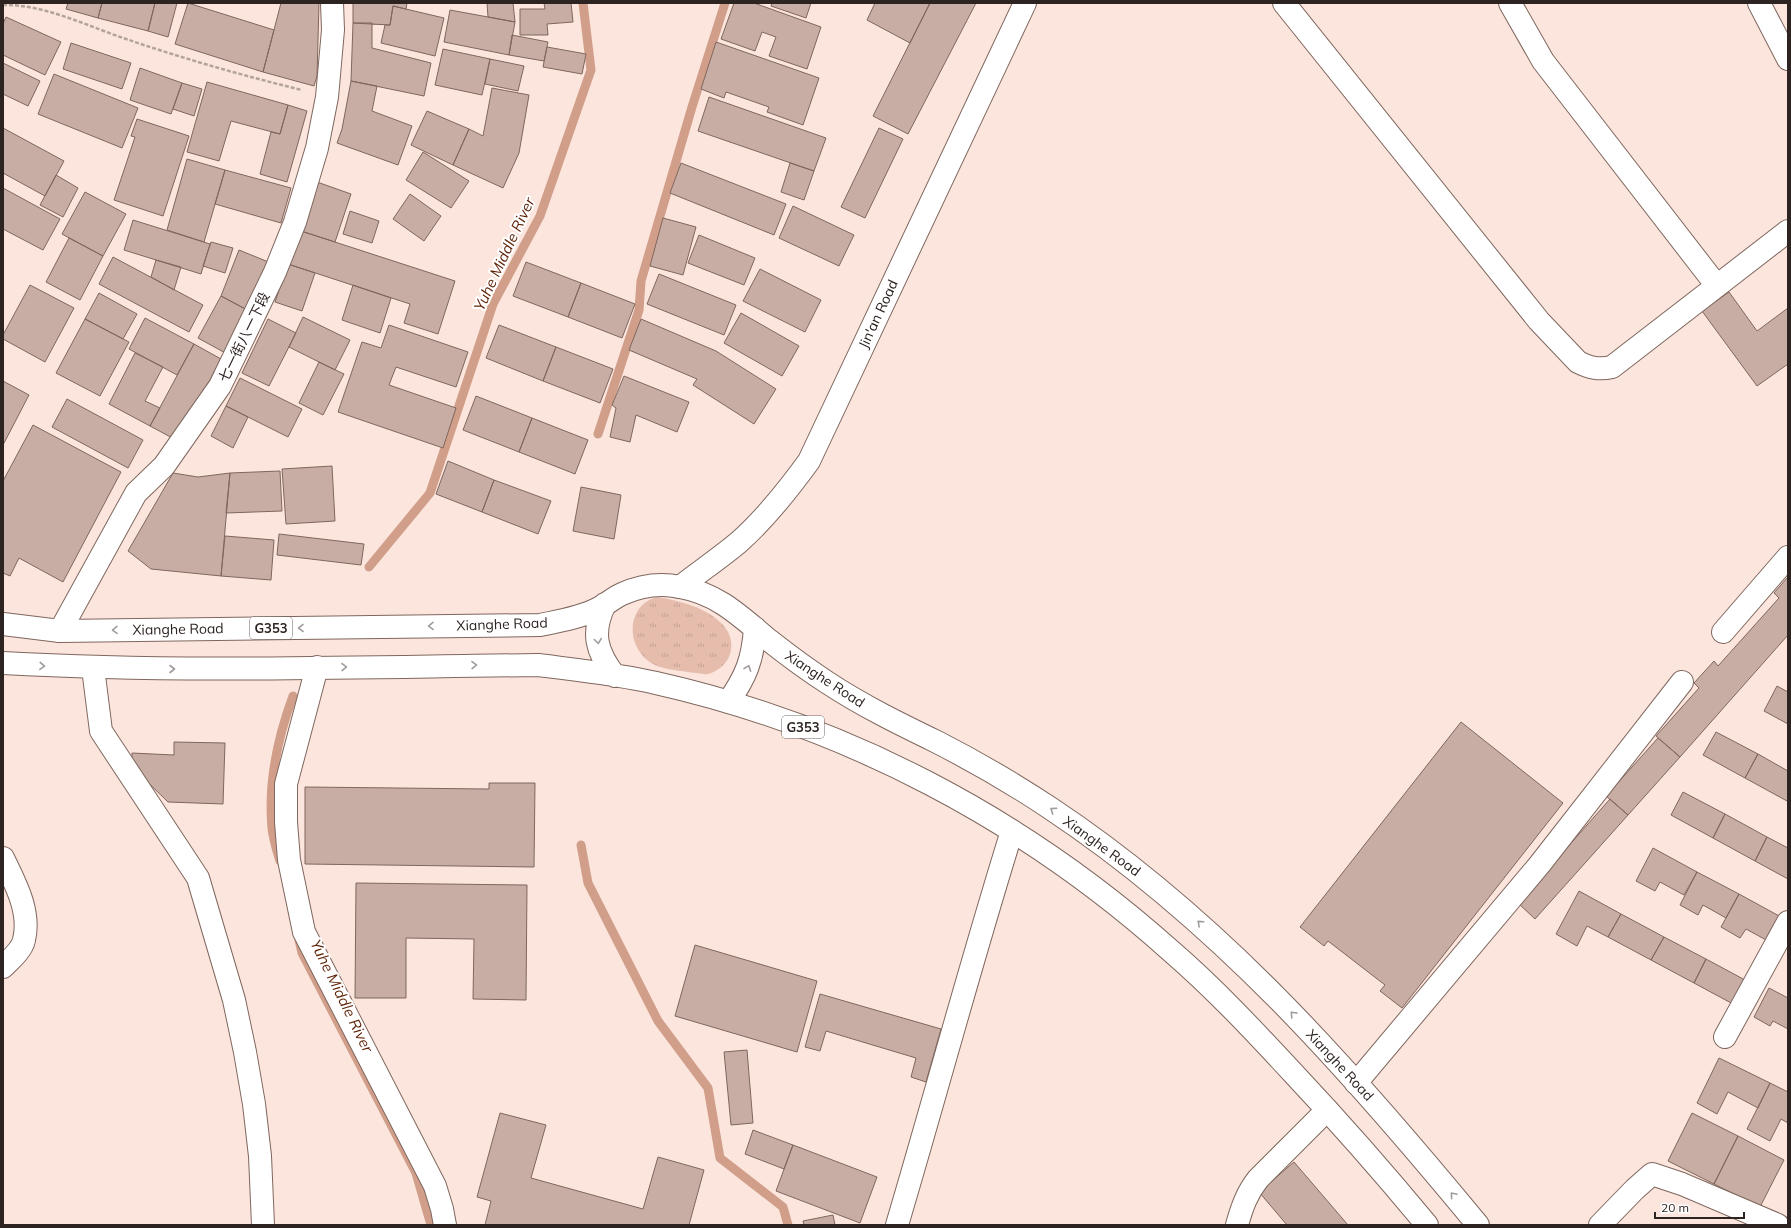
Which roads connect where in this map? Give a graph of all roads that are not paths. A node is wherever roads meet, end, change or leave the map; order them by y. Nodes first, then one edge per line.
1 (332, 3) edge
2 (1025, 3) edge
3 (1284, 3) edge
4 (1510, 3) edge
5 (1759, 3) edge
6 (1788, 59) edge
7 (1788, 231) edge
8 (1717, 286) junction
9 (1788, 557) edge
10 (680, 587) junction
11 (605, 604) junction
12 (3, 624) edge
13 (755, 628) junction
14 (60, 631) junction
15 (1723, 632) dead end
16 (3, 664) edge
17 (317, 667) junction
18 (94, 668) junction
19 (615, 676) junction
20 (1682, 682) dead end
21 (728, 702) junction
22 (1012, 831) junction
23 (3, 858) edge
24 (1788, 922) edge
25 (3, 967) edge
26 (1725, 1037) dead end
27 (1356, 1083) junction
28 (1327, 1110) junction
29 (263, 1225) edge
30 (445, 1225) edge
31 (897, 1225) edge
32 (1237, 1225) edge
33 (1427, 1225) edge
34 (1478, 1225) edge
35 (1600, 1225) edge
36 (1778, 1225) edge

1 - 14 main road, 七一街八一下段
2 - 10 main road, Jin'an Road
3 - 8 main road
4 - 8 main road
5 - 6 main road
7 - 8 main road
9 - 15 main road
10 - 11 main road, Xianghe Road / G353
10 - 13 main road, Xianghe Road / G353
11 -> 14 main road, Xianghe Road / G353
11 -> 19 main road
12 - 14 main road, Xianghe Road / G353
21 -> 13 main road
27 -> 13 main road, Xianghe Road / G353
16 -> 18 main road, G353
18 -> 17 main road, G353
17 -> 19 main road, G353
17 - 30 main road
18 - 29 main road
19 - 21 main road, G353
20 - 27 main road
21 - 22 main road, G353
22 - 28 main road, G353
22 - 31 main road
23 - 25 main road
24 - 26 main road
34 -> 27 main road, Xianghe Road / G353
28 - 32 main road
28 - 33 main road, G353
35 - 36 main road

